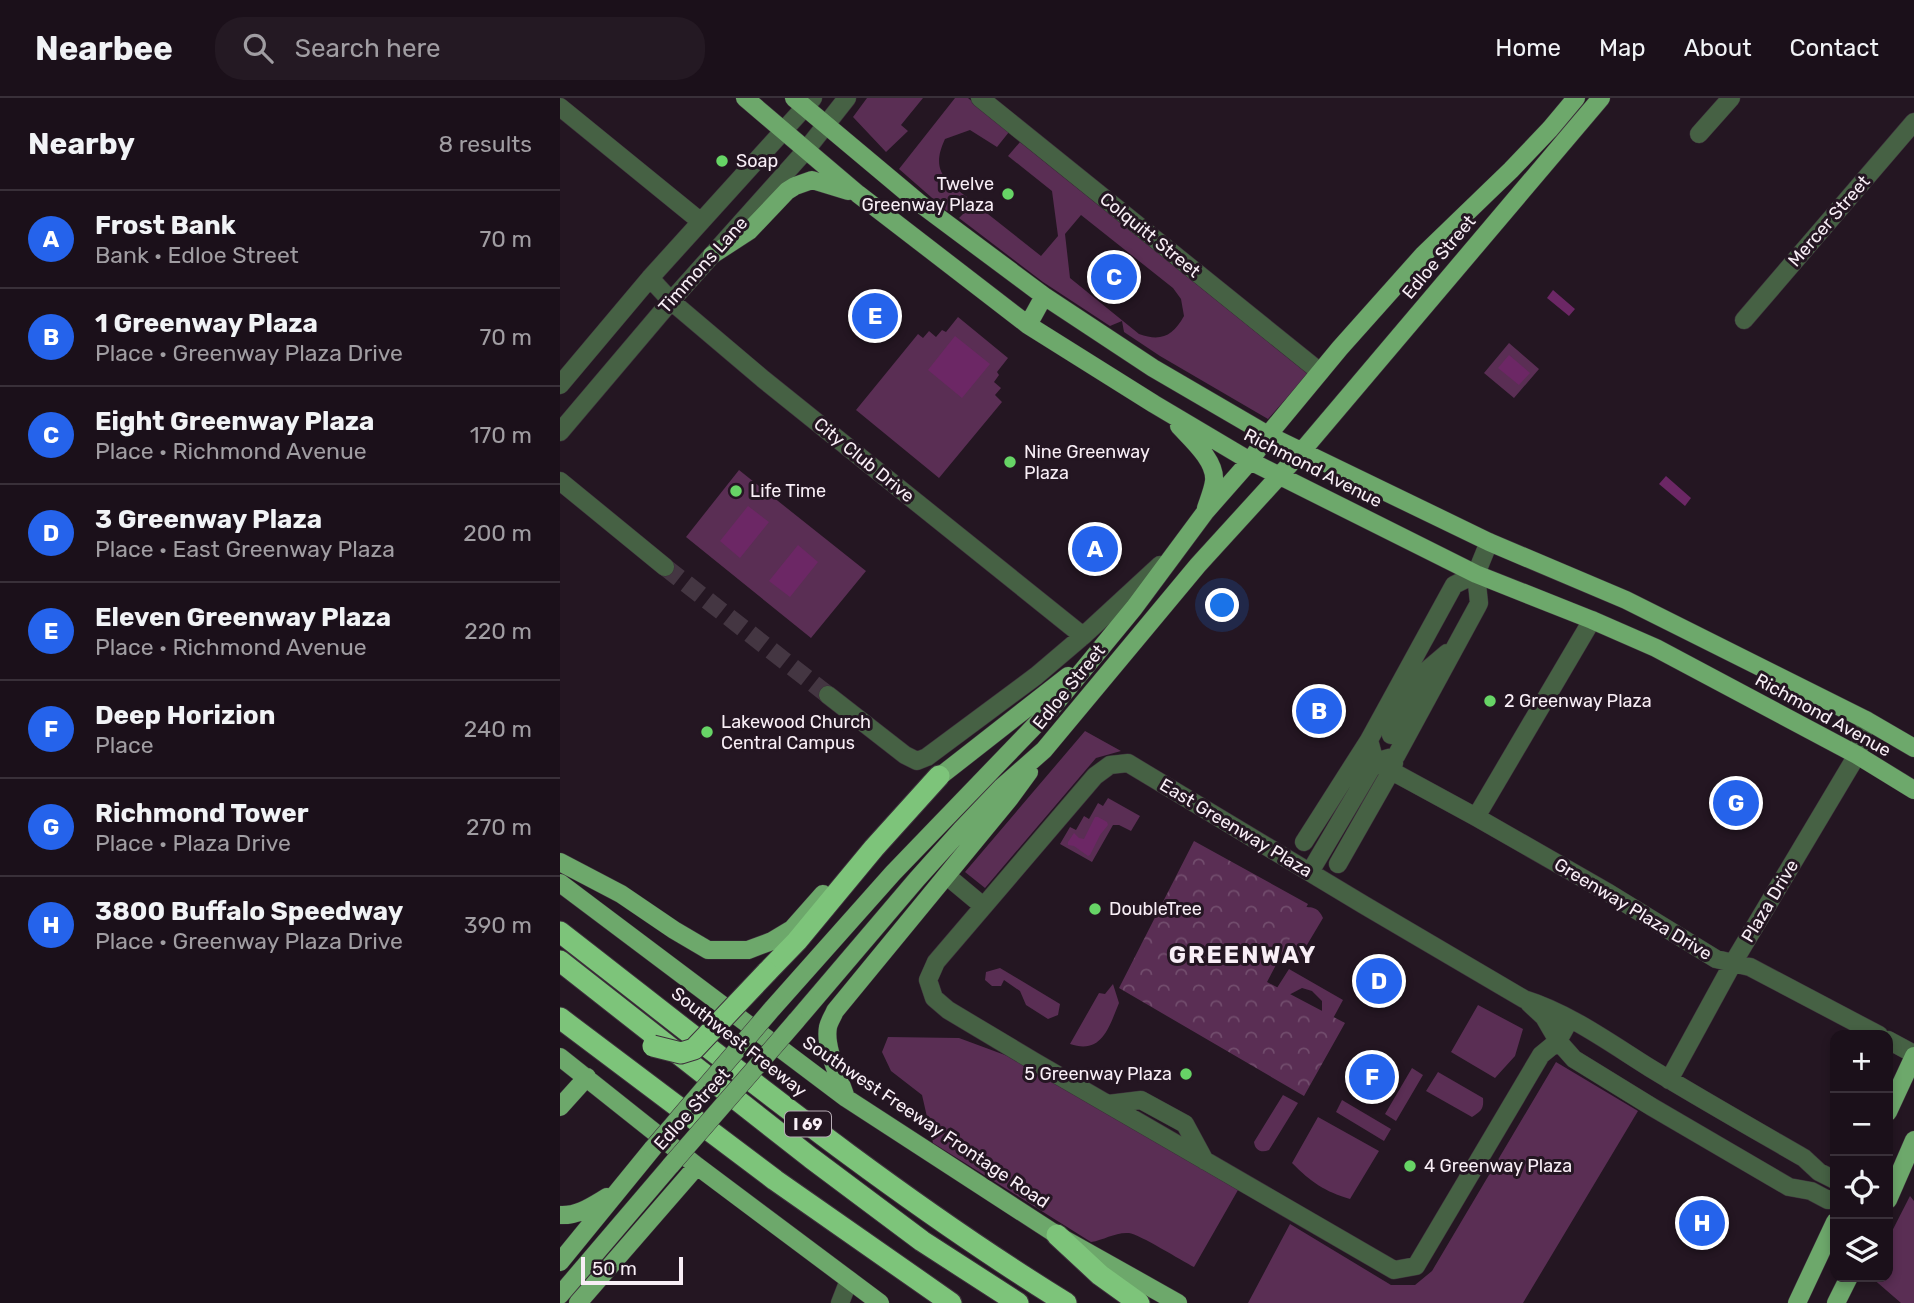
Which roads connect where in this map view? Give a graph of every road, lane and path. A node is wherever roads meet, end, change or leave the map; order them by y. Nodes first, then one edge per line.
1 (745, 98) edge
2 (846, 98) edge
3 (980, 98) edge
4 (1576, 98) edge
5 (1601, 98) edge
6 (1731, 98) edge
7 (804, 101) edge
8 (560, 107) edge
9 (1914, 122) edge
10 (826, 125) junction
11 (1550, 129) junction
12 (783, 131) junction
13 (1699, 134) dead end
14 (1563, 142) junction
15 (806, 150) junction
16 (858, 194) junction
17 (700, 222) junction
18 (1440, 239) junction
19 (712, 255) junction
20 (1464, 260) junction
21 (650, 278) junction
22 (1044, 296) junction
23 (671, 301) junction
24 (1744, 320) dead end
25 (1028, 325) junction
26 (1320, 372) junction
27 (560, 384) edge
28 (1165, 411) junction
29 (560, 432) edge
30 (1268, 435) junction
31 (1302, 451) junction
32 (1250, 461) junction
33 (1278, 475) junction
34 (560, 481) edge
35 (1206, 511) junction
36 (1489, 542) junction
37 (1178, 549) junction
38 (665, 567) tunnel mouth
39 (1476, 574) junction
40 (1145, 594) junction
41 (1162, 608) junction
42 (1591, 620) junction
43 (1671, 622) junction
44 (1428, 630) junction
45 (1083, 636) junction
46 (1455, 647) junction
47 (1656, 648) junction
48 (1098, 653) junction
49 (1427, 670) junction
50 (828, 695) tunnel mouth
51 (1866, 720) junction
52 (1391, 735) dead end
53 (1369, 740) junction
54 (1914, 748) edge
55 (1044, 750) junction
56 (1857, 755) junction
57 (1387, 763) junction
58 (939, 776) junction
59 (1914, 790) edge
60 (1476, 817) junction
61 (1304, 842) dead end
62 (560, 862) edge
63 (1338, 864) dead end
64 (1310, 872) junction
65 (947, 876) junction
66 (560, 883) edge
67 (983, 906) junction
68 (560, 932) edge
69 (560, 961) edge
70 (1733, 963) junction
71 (560, 974) edge
72 (1524, 999) junction
73 (560, 1018) edge
74 (1570, 1019) junction
75 (1870, 1030) edge
76 (1558, 1041) junction
77 (1893, 1043) edge
78 (653, 1046) junction
79 (1914, 1055) edge
80 (560, 1057) edge
81 (587, 1077) junction
82 (1669, 1080) junction
83 (705, 1087) junction
84 (846, 1098) junction
85 (1893, 1101) edge
86 (725, 1102) junction
87 (560, 1107) edge
88 (1914, 1140) edge
89 (697, 1166) junction
90 (1830, 1177) edge
91 (1893, 1188) edge
92 (618, 1189) junction
93 (1830, 1200) edge
94 (560, 1214) edge
95 (1830, 1233) edge
96 (1057, 1235) junction
97 (578, 1240) junction
98 (560, 1246) edge
99 (560, 1262) edge
100 (849, 1280) junction
101 (1846, 1282) edge
102 (560, 1295) edge
103 (578, 1303) edge
104 (840, 1303) edge
105 (880, 1303) edge
106 (951, 1303) edge
107 (999, 1303) edge
108 (1018, 1303) edge
109 (1066, 1303) edge
110 (1139, 1303) edge
111 (1178, 1303) edge
112 (1797, 1303) edge
113 (1836, 1303) edge

1 - 12 main road, Richmond Avenue
2 - 10 street, Timmons Lane
3 - 26 street, Colquitt Street
4 - 11 main road, Edloe Street
5 - 14 main road, Edloe Street
6 - 13 street
7 - 10 main road, Richmond Avenue
7 - 12 street, Timmons Lane
8 - 17 street
9 - 24 street, Mercer Street
10 - 15 street, Timmons Lane
10 - 22 main road, Richmond Avenue
11 - 14 main road
11 - 18 main road, Edloe Street
12 - 15 main road, Richmond Avenue
12 - 17 street, Timmons Lane
14 - 20 main road, Edloe Street
15 - 16 main road, Richmond Avenue
15 - 19 street, Timmons Lane
16 - 19 main road
16 - 25 main road, Richmond Avenue
17 - 21 street, Timmons Lane
18 - 20 main road
18 - 26 main road, Edloe Street
19 - 23 street, Timmons Lane
20 - 31 main road, Edloe Street
21 - 23 street, City Club Drive
21 - 27 street, Timmons Lane
22 - 25 main road
22 - 30 main road, Richmond Avenue
23 - 29 street, Timmons Lane
23 - 45 street, City Club Drive
25 - 28 main road, Richmond Avenue
26 - 30 main road, Edloe Street
28 - 32 main road, Richmond Avenue
28 - 35 main road
30 - 31 main road, Richmond Avenue
30 - 32 main road, Edloe Street
31 - 33 main road, Edloe Street
31 - 36 main road, Richmond Avenue
32 - 33 main road, Richmond Avenue
32 - 35 main road, Edloe Street
33 - 39 main road, Richmond Avenue
33 - 41 main road, Edloe Street
34 - 38 street
35 - 37 main road, Edloe Street
36 - 39 street
36 - 43 main road, Richmond Avenue
37 - 40 main road, Edloe Street
37 - 45 street, Edloe Street
39 - 42 main road, Richmond Avenue
39 - 44 street
39 - 46 street
40 - 41 main road
40 - 48 main road, Edloe Street
41 - 55 main road, Edloe Street
42 - 47 main road, Richmond Avenue
42 - 60 street
43 - 47 main road
43 - 51 main road, Richmond Avenue
44 - 49 street
44 - 53 street
45 - 50 street, Edloe Street
46 - 49 street
46 - 57 street
47 - 56 main road, Richmond Avenue
48 - 58 main road
48 - 83 main road, Edloe Street, bridge
49 - 52 street
51 - 54 main road, Richmond Avenue
51 - 56 street, Plaza Drive
53 - 57 street
53 - 61 street
55 - 65 main road
55 - 86 main road, Edloe Street, bridge
56 - 59 main road, Richmond Avenue
56 - 70 street, Plaza Drive
57 - 60 street, Greenway Plaza Drive
57 - 63 street
57 - 64 street
58 - 62 main road
58 - 78 highway, bridge
60 - 70 street, Greenway Plaza Drive
64 - 67 street, East Greenway Plaza
64 - 72 street, East Greenway Plaza
65 - 67 street
65 - 84 main road
66 - 84 main road, Southwest Freeway Frontage Road
67 - 76 street
68 - 109 highway, Southwest Freeway / I 69
69 - 108 highway
70 - 75 street, Greenway Plaza Drive
70 - 82 street, Plaza Drive
71 - 78 highway
72 - 74 street
72 - 76 street
73 - 106 highway
74 - 76 street
74 - 82 street
76 - 93 street
77 - 79 street
78 - 83 highway, bridge
79 - 85 main road
80 - 81 main road
81 - 87 main road
81 - 89 main road
82 - 90 street
83 - 86 highway
83 - 92 main road, Edloe Street, bridge
84 - 96 main road, Southwest Freeway Frontage Road
86 - 102 main road, Edloe Street, bridge
86 - 107 highway
88 - 91 main road
89 - 100 main road
89 - 103 main road
92 - 94 main road
92 - 97 main road, Edloe Street
95 - 112 main road
96 - 110 highway
96 - 111 main road, Southwest Freeway Frontage Road
97 - 98 main road
97 - 99 main road, Edloe Street
100 - 104 street
100 - 105 main road
101 - 113 main road

